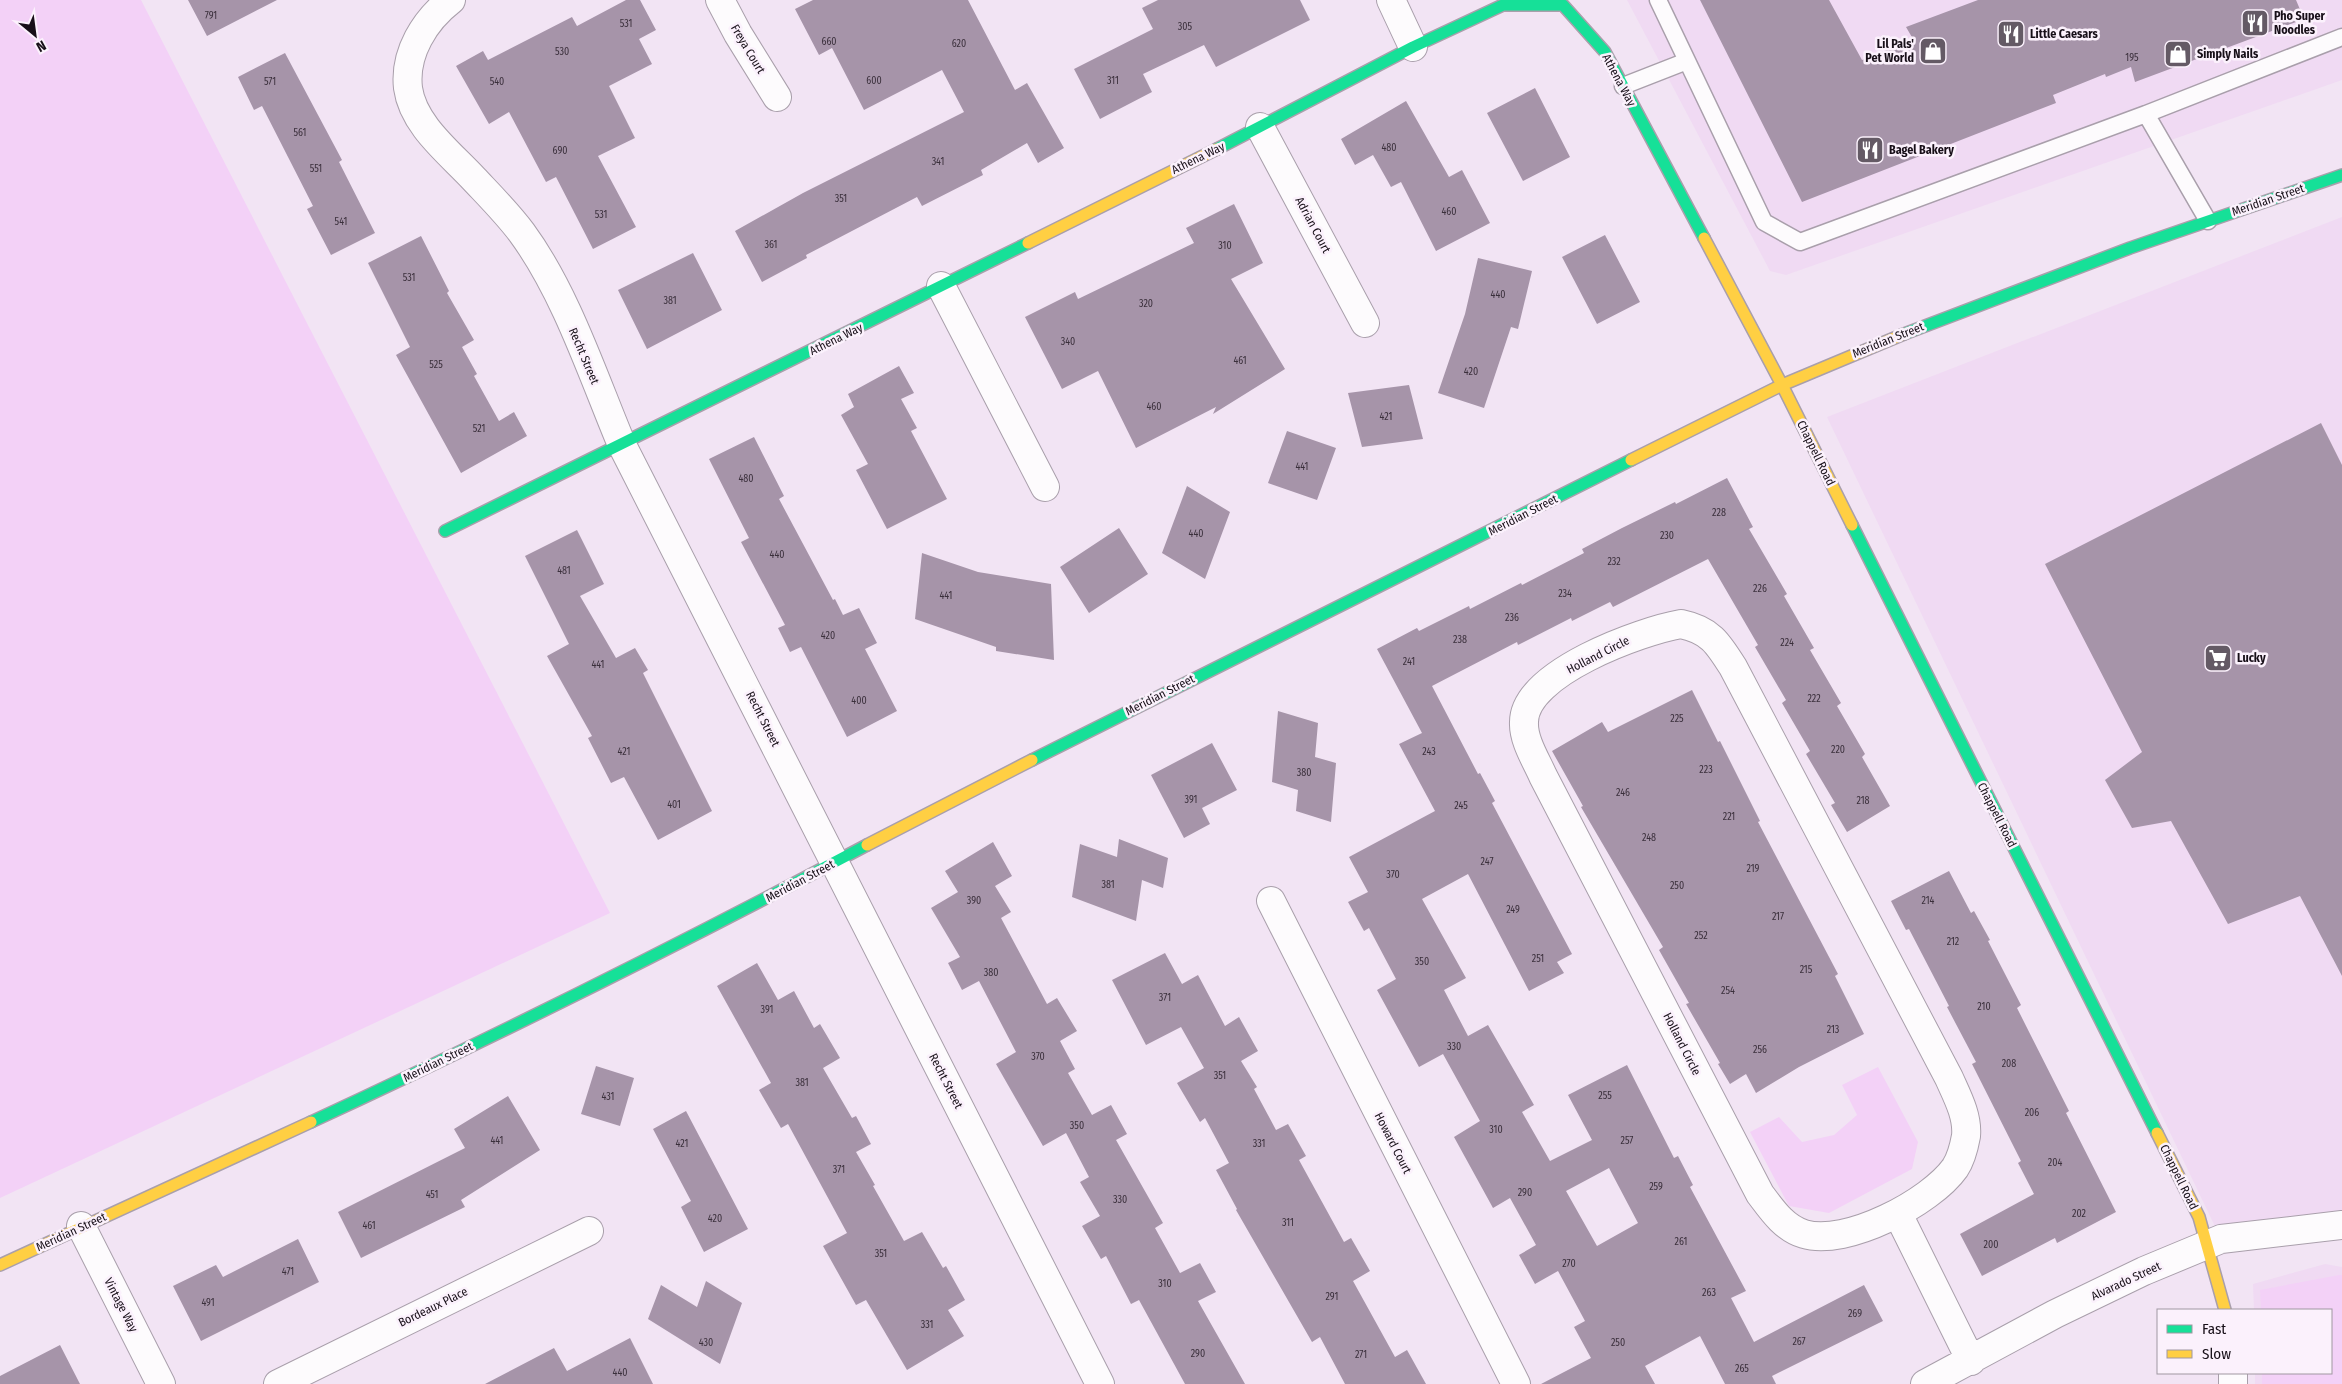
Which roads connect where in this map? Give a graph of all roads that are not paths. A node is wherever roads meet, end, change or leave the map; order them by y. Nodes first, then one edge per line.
1 (451, 0) edge
2 (720, 0) edge
3 (1392, 0) edge
4 (1658, 0) edge
5 (2342, 37) edge
6 (1413, 47) junction
7 (1687, 61) junction
8 (1622, 86) junction
9 (777, 97) dead end
10 (2146, 114) junction
11 (1260, 127) junction
12 (2342, 175) edge
13 (2208, 221) junction
14 (941, 286) junction
15 (1365, 324) dead end
16 (1782, 385) junction
17 (622, 445) junction
18 (1045, 487) dead end
19 (444, 531) dead end
20 (835, 862) junction
21 (1271, 901) dead end
22 (1898, 1214) junction
23 (2342, 1225) edge
24 (81, 1226) junction
25 (589, 1231) dead end
26 (2207, 1246) junction
27 (0, 1265) edge
28 (2225, 1309) edge
29 (1971, 1360) junction
30 (161, 1384) edge
31 (278, 1384) edge
32 (1100, 1384) edge
33 (1516, 1384) edge
34 (1925, 1384) edge

1 - 17 street, Recht Street
2 - 9 street, Freya Court
3 - 6 street
4 - 7 lane
5 - 10 lane
6 - 8 street, Athena Way
6 - 11 street, Athena Way
7 - 8 lane
7 - 10 lane
8 - 16 street, Athena Way
10 - 13 lane
11 - 14 street, Athena Way
11 - 15 street, Adrian Court
12 - 13 street, Meridian Street
13 - 16 street, Meridian Street
14 - 17 street, Athena Way
14 - 18 street
16 - 20 street, Meridian Street
16 - 26 street, Chappell Road
17 - 19 street, Athena Way
17 - 20 street, Recht Street
20 - 24 street, Meridian Street
20 - 32 street, Recht Street
21 - 33 street, Howard Court
22 - 22 street, Holland Circle
22 - 29 street
23 - 26 street, Alvarado Street
24 - 27 street, Meridian Street
24 - 30 street, Vintage Way
25 - 31 street, Bordeaux Place
26 - 28 street, Chappell Road
26 - 29 street, Alvarado Street
29 - 34 street, Alvarado Street

